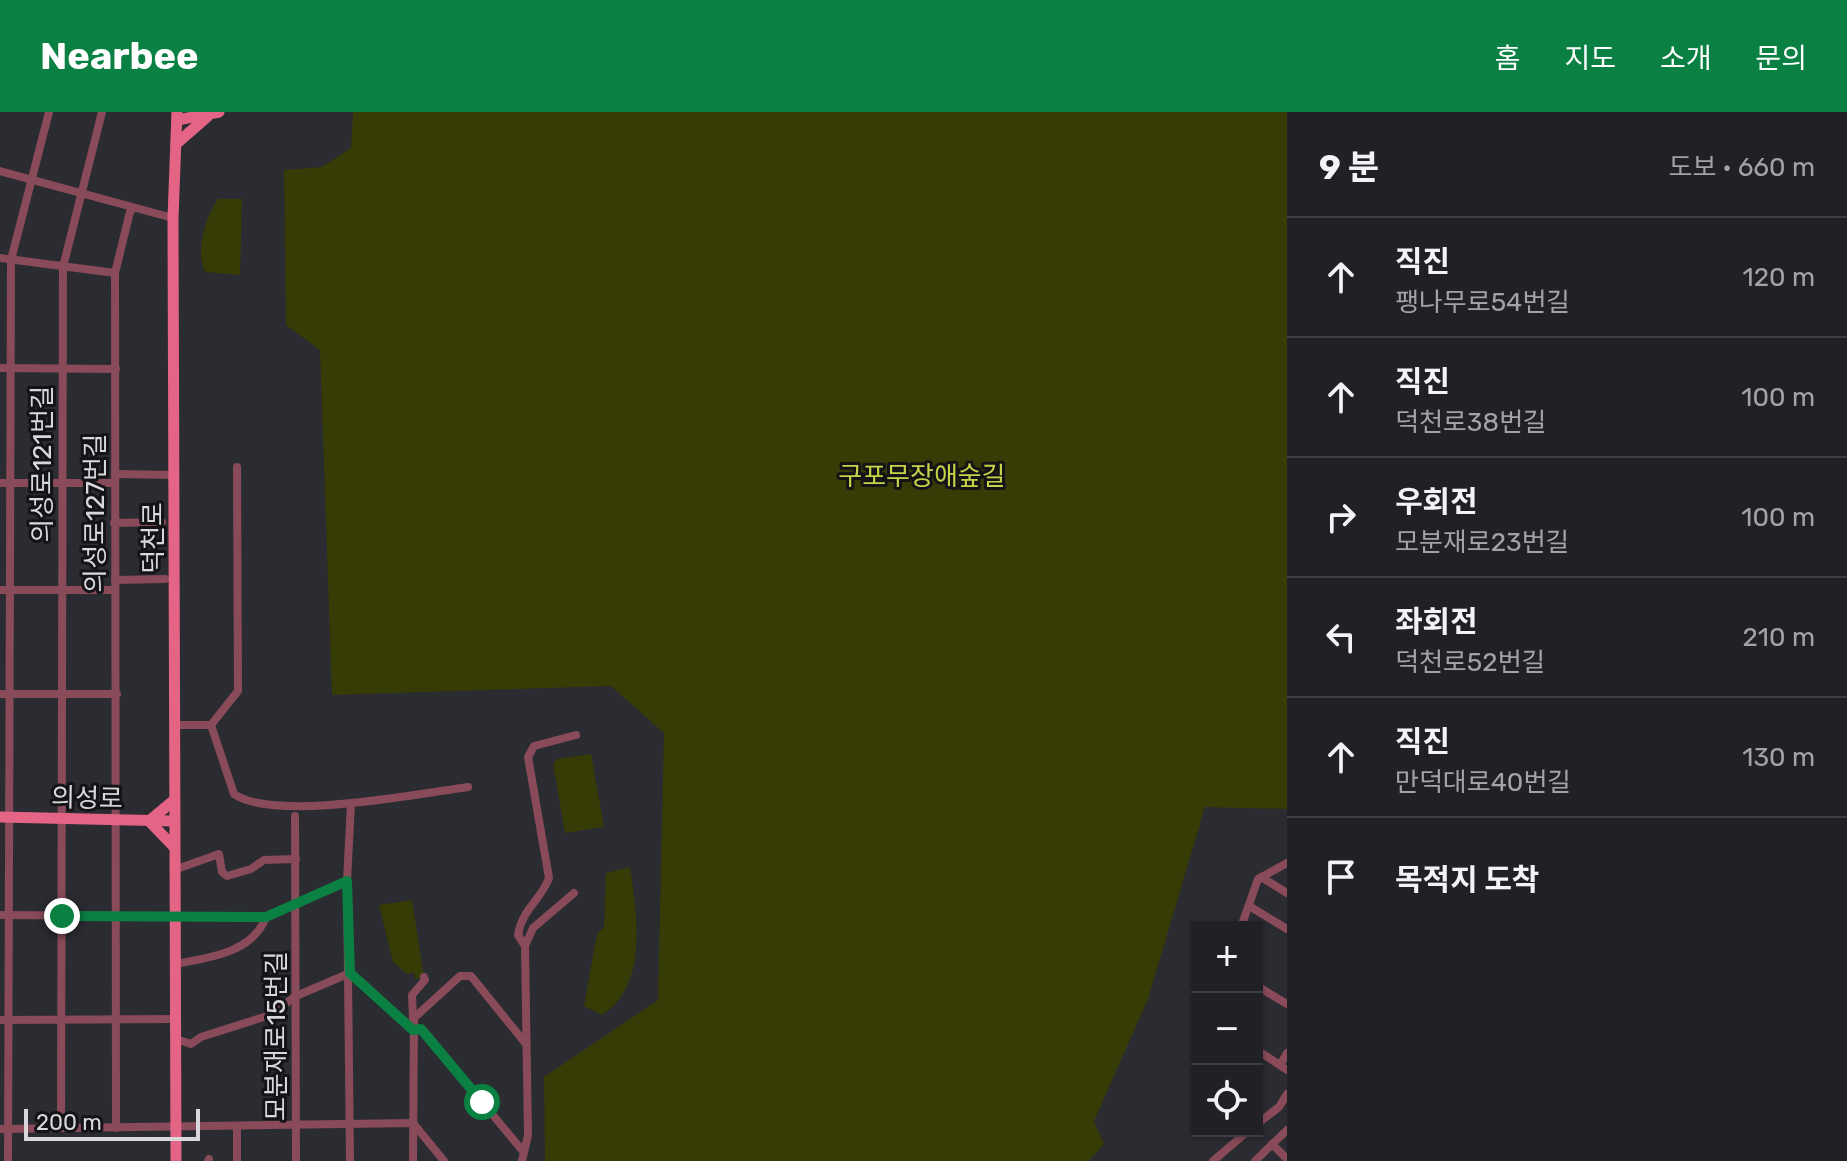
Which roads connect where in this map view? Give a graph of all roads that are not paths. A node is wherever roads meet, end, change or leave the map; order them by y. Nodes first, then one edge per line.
1 (49, 112) edge
2 (102, 112) edge
3 (209, 113) edge
4 (177, 116) edge
5 (176, 144) junction
6 (0, 171) edge
7 (31, 179) junction
8 (81, 193) junction
9 (134, 208) junction
10 (173, 218) junction
11 (0, 258) edge
12 (11, 260) junction
13 (63, 267) junction
14 (115, 273) junction
15 (5, 368) edge
16 (61, 368) junction
17 (116, 369) junction
18 (237, 467) dead end
19 (175, 475) junction
20 (114, 479) junction
21 (4, 483) edge
22 (62, 483) junction
23 (162, 522) dead end
24 (114, 523) junction
25 (165, 579) dead end
26 (115, 585) junction
27 (4, 590) edge
28 (62, 590) junction
29 (4, 694) edge
30 (63, 694) junction
31 (117, 694) junction
32 (174, 725) junction
33 (211, 725) junction
34 (576, 735) dead end
35 (468, 787) dead end
36 (173, 801) junction
37 (351, 804) junction
38 (295, 816) dead end
39 (4, 818) edge
40 (63, 820) junction
41 (115, 821) junction
42 (149, 821) junction
43 (173, 821) junction
44 (174, 847) junction
45 (296, 859) junction
46 (1287, 863) edge
47 (174, 870) junction
48 (1261, 877) junction
49 (347, 881) junction
50 (574, 893) dead end
51 (1287, 893) edge
52 (296, 903) junction
53 (1249, 906) junction
54 (115, 915) junction
55 (4, 916) edge
56 (62, 916) junction
57 (173, 916) junction
58 (266, 917) junction
59 (1243, 921) edge
60 (1287, 929) edge
61 (525, 946) junction
62 (175, 964) junction
63 (350, 973) junction
64 (424, 977) dead end
65 (1263, 990) edge
66 (296, 996) junction
67 (1287, 1004) edge
68 (176, 1019) junction
69 (4, 1020) edge
70 (62, 1020) junction
71 (116, 1020) junction
72 (413, 1030) junction
73 (176, 1039) junction
74 (527, 1044) junction
75 (1287, 1053) edge
76 (1263, 1054) edge
77 (1283, 1067) edge
78 (1287, 1094) edge
79 (1263, 1119) edge
80 (413, 1123) junction
81 (350, 1124) junction
82 (296, 1125) junction
83 (237, 1126) junction
84 (4, 1128) edge
85 (61, 1128) junction
86 (116, 1128) junction
87 (176, 1128) junction
88 (1287, 1130) edge
89 (1241, 1137) edge
90 (1272, 1144) junction
91 (522, 1150) junction
92 (1287, 1159) edge
93 (8, 1161) edge
94 (176, 1161) edge
95 (237, 1161) edge
96 (296, 1161) edge
97 (350, 1161) edge
98 (413, 1161) edge
99 (444, 1161) edge
100 (522, 1161) edge
101 (1213, 1161) edge
102 (1255, 1161) edge

1 - 7 street
2 - 8 street, 의성로121번길
3 - 4 main road
3 - 5 main road
4 - 5 main road, 덕천로
5 - 10 main road, 덕천로
6 - 7 street
7 - 8 street
7 - 12 street
8 - 9 street
8 - 13 street, 의성로121번길
9 - 10 street
9 - 14 street, 의성로127번길
10 - 19 main road, 덕천로
11 - 12 street
12 - 13 street
12 - 15 street
13 - 14 street
13 - 16 street, 의성로121번길
14 - 17 street, 의성로127번길
15 - 16 street
15 - 21 street
16 - 17 street
16 - 22 street, 의성로121번길
17 - 20 street, 의성로127번길
18 - 33 street
19 - 20 street
19 - 32 main road, 덕천로
20 - 22 street
20 - 24 street, 의성로127번길
21 - 22 street
21 - 27 street
22 - 28 street, 의성로121번길
23 - 24 street
24 - 26 street, 의성로127번길
25 - 26 street
26 - 28 street
26 - 31 street, 의성로127번길
27 - 28 street
27 - 29 street
28 - 30 street, 의성로121번길
29 - 30 street
29 - 39 street
30 - 31 street
30 - 40 street, 의성로121번길
31 - 41 street, 의성로127번길
32 - 33 street
32 - 36 main road, 덕천로
33 - 37 street
34 - 61 street
35 - 37 street
36 - 42 main road
36 - 43 main road, 덕천로
37 - 49 street
38 - 45 street, 모분재로15번길
39 - 40 main road, 의성로
39 - 55 street
40 - 41 main road, 의성로
40 - 56 street, 의성로121번길
41 - 42 main road, 의성로
41 - 54 street, 의성로127번길
42 - 43 main road, 의성로
42 - 44 main road
43 - 44 main road, 덕천로
44 - 47 main road, 덕천로
45 - 47 street
45 - 52 street, 모분재로15번길
46 - 48 street
47 - 57 main road, 덕천로
48 - 51 street
48 - 53 street
49 - 52 street
49 - 63 street
50 - 61 street
52 - 58 street
52 - 66 street, 모분재로15번길
53 - 59 street
53 - 60 street
54 - 56 street
54 - 57 street
54 - 71 street, 의성로127번길
55 - 56 street
55 - 69 street
56 - 70 street, 의성로121번길
57 - 58 street
57 - 62 main road, 덕천로
58 - 62 street
61 - 74 street
62 - 68 main road, 덕천로
63 - 66 street
63 - 72 street
63 - 81 street
64 - 72 street
65 - 67 street
66 - 73 street
66 - 82 street, 모분재로15번길
68 - 71 street
68 - 73 main road, 덕천로
69 - 70 street
69 - 84 street
70 - 71 street
70 - 85 street, 의성로121번길
71 - 86 street, 의성로127번길
72 - 74 street
72 - 80 street
72 - 91 street
73 - 87 main road, 덕천로
74 - 91 street
75 - 77 street
76 - 77 street
78 - 79 street
80 - 81 street
80 - 98 street
80 - 99 street
81 - 82 street
81 - 97 street
82 - 83 street
82 - 96 street, 모분재로15번길
83 - 87 street
83 - 95 street
84 - 85 street
84 - 93 street
85 - 86 street
86 - 87 street
87 - 94 main road, 덕천로
88 - 90 street
89 - 101 street
90 - 92 street
90 - 102 street
91 - 100 street

